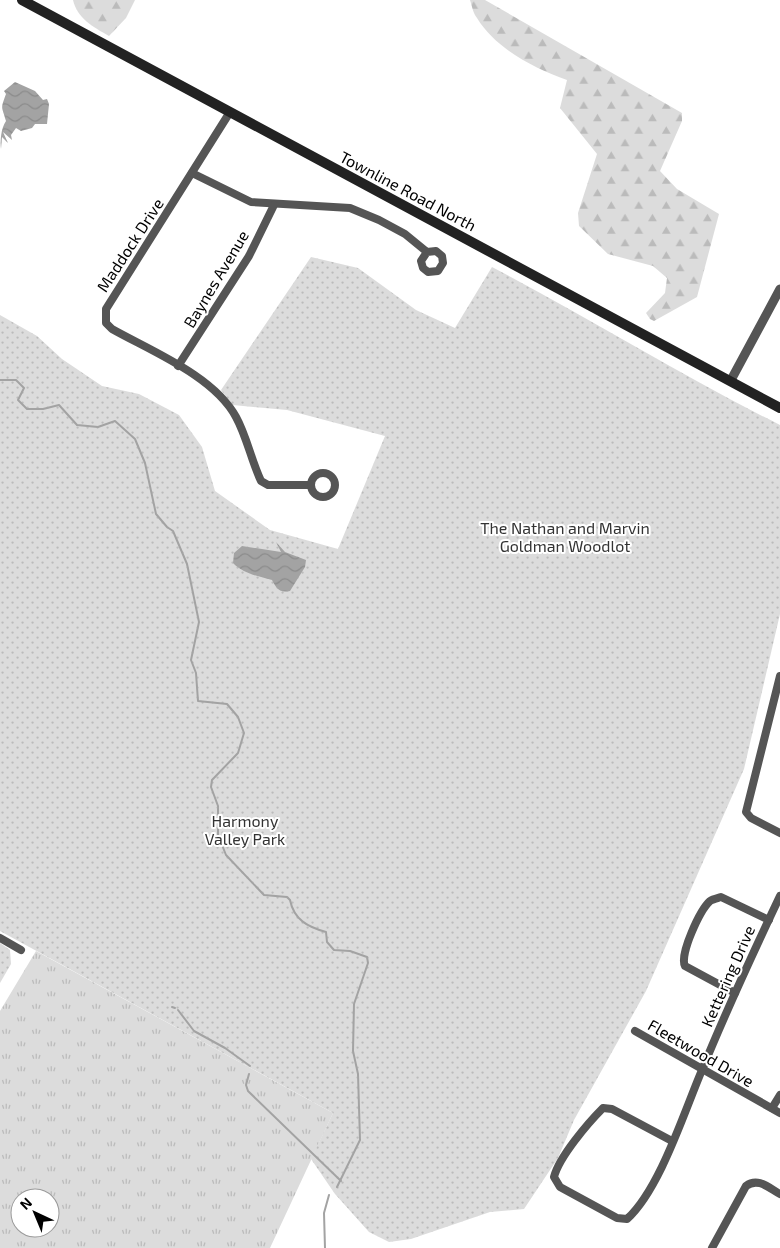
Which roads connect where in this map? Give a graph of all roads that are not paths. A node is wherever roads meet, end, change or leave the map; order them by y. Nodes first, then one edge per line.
1 (22, 0) edge
2 (230, 112) junction
3 (192, 173) junction
4 (274, 205) junction
5 (427, 252) dead end
6 (780, 289) edge
7 (178, 366) junction
8 (731, 380) junction
9 (780, 408) edge
10 (309, 485) dead end
11 (780, 676) edge
12 (780, 833) edge
13 (780, 896) edge
14 (768, 920) junction
15 (0, 938) edge
16 (21, 950) dead end
17 (735, 993) junction
18 (635, 1031) dead end
19 (702, 1068) junction
20 (780, 1094) edge
21 (772, 1108) junction
22 (780, 1113) edge
23 (672, 1142) junction
24 (780, 1194) edge
25 (712, 1248) edge

1 - 2 main road, Townline Road North
2 - 3 street, Maddock Drive
2 - 8 main road, Townline Road North
3 - 4 street
3 - 7 street, Maddock Drive
4 - 5 street
4 - 7 street, Baynes Avenue
6 - 8 street
7 - 10 street
8 - 9 main road, Townline Road North
11 - 12 street
13 - 14 street, Kettering Drive
14 - 17 street, Kettering Drive
14 - 17 street
15 - 16 street
17 - 19 street, Kettering Drive
18 - 19 street, Fleetwood Drive
19 - 21 street, Fleetwood Drive
19 - 23 street, Kettering Drive
20 - 21 street
21 - 22 street, Fleetwood Drive
23 - 23 street, Kettering Drive
24 - 25 street

